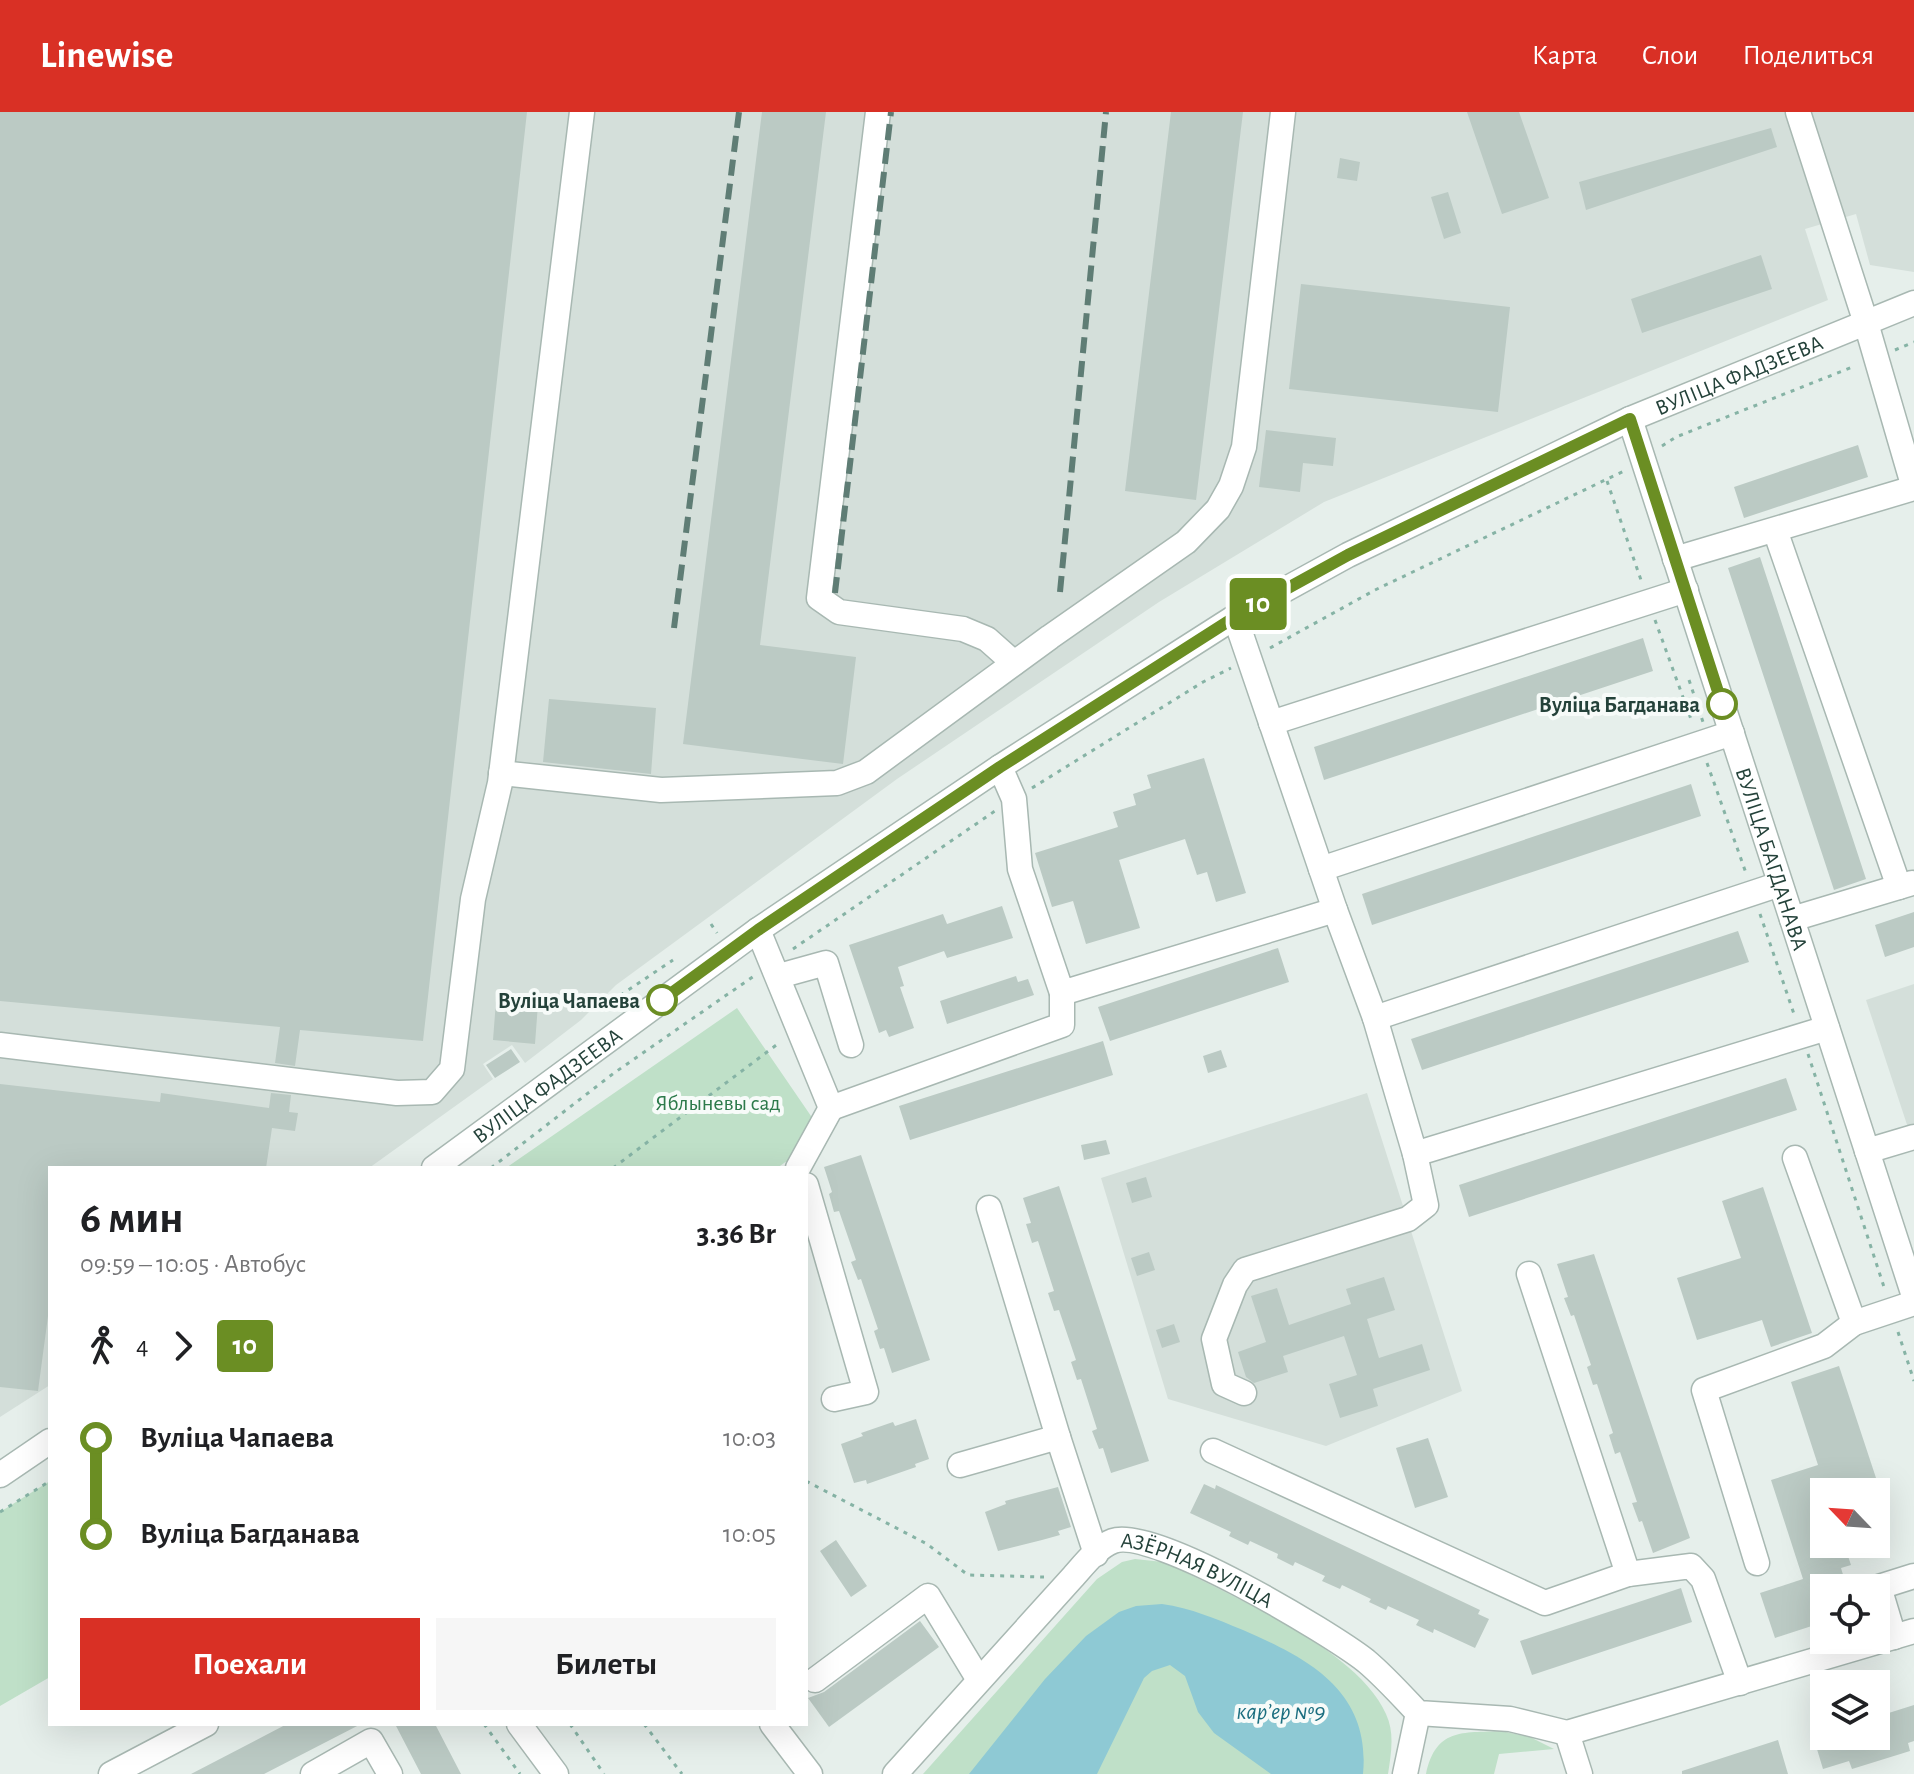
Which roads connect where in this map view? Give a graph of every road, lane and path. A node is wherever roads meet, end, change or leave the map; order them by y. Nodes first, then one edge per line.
1 (582, 112) edge
2 (878, 112) edge
3 (1283, 112) edge
4 (1798, 112) edge
5 (1914, 303) edge
6 (1866, 323) junction
7 (1914, 342) edge
8 (1876, 358) junction
9 (1630, 419) junction
10 (1657, 449) dead end
11 (1630, 467) dead end
12 (1607, 481) junction
13 (1914, 488) edge
14 (1775, 530) junction
15 (1675, 559) junction
16 (1686, 590) junction
17 (1648, 602) junction
18 (1235, 617) junction
19 (1250, 659) junction
20 (1014, 663) junction
21 (1689, 680) dead end
22 (1271, 723) junction
23 (1714, 739) junction
24 (1000, 767) junction
25 (501, 773) junction
26 (1014, 799) junction
27 (1321, 869) junction
28 (1780, 884) junction
29 (1907, 884) edge
30 (1753, 893) junction
31 (1335, 910) junction
32 (1792, 919) junction
33 (711, 924) dead end
34 (758, 930) junction
35 (717, 933) dead end
36 (673, 960) dead end
37 (776, 969) junction
38 (1062, 993) junction
39 (612, 1001) dead end
40 (1375, 1018) junction
41 (799, 1028) junction
42 (1827, 1028) junction
43 (1802, 1036) junction
44 (0, 1045) edge
45 (851, 1045) dead end
46 (831, 1108) junction
47 (1914, 1137) edge
48 (1867, 1151) junction
49 (1415, 1154) junction
50 (1795, 1158) dead end
51 (437, 1166) edge
52 (494, 1166) edge
53 (616, 1166) edge
54 (803, 1166) edge
55 (808, 1195) edge
56 (989, 1208) dead end
57 (1529, 1274) dead end
58 (1914, 1296) edge
59 (1903, 1306) edge
60 (1854, 1323) junction
61 (1914, 1381) edge
62 (1244, 1393) dead end
63 (834, 1399) dead end
64 (1058, 1437) junction
65 (48, 1442) edge
66 (1213, 1451) dead end
67 (960, 1465) dead end
68 (0, 1475) edge
69 (48, 1482) edge
70 (808, 1482) edge
71 (0, 1512) edge
72 (1096, 1554) junction
73 (1757, 1563) dead end
74 (1628, 1574) junction
75 (1914, 1576) edge
76 (1072, 1578) junction
77 (1904, 1634) edge
78 (815, 1680) dead end
79 (979, 1680) junction
80 (1740, 1683) junction
81 (1418, 1713) junction
82 (202, 1726) edge
83 (485, 1726) edge
84 (520, 1726) edge
85 (571, 1726) edge
86 (646, 1726) edge
87 (774, 1726) edge
88 (367, 1733) edge
89 (1567, 1733) junction
90 (111, 1774) edge
91 (313, 1774) edge
92 (390, 1774) edge
93 (520, 1774) edge
94 (556, 1774) edge
95 (604, 1774) edge
96 (682, 1774) edge
97 (810, 1774) edge
98 (895, 1774) edge
99 (1405, 1774) edge
100 (1580, 1774) edge

1 - 25 street
2 - 20 street
3 - 20 street
4 - 6 street
5 - 6 street, ВУЛІЦА ФАДЗЕЕВА
6 - 8 street
6 - 9 street, ВУЛІЦА ФАДЗЕЕВА
7 - 8 path
8 - 10 path
8 - 13 street
9 - 15 street, ВУЛІЦА БАГДАНАВА
9 - 18 street, ВУЛІЦА ФАДЗЕЕВА
11 - 12 path
12 - 17 path
12 - 19 path
13 - 14 street
14 - 15 street
14 - 29 street
15 - 16 street, ВУЛІЦА БАГДАНАВА
16 - 17 street
16 - 23 street, ВУЛІЦА БАГДАНАВА
17 - 22 street
17 - 23 path
18 - 19 street
18 - 24 street, ВУЛІЦА ФАДЗЕЕВА
19 - 22 street
19 - 26 path
20 - 25 street
21 - 23 path
22 - 27 street
23 - 27 street
23 - 28 street, ВУЛІЦА БАГДАНАВА
23 - 30 path
24 - 26 street
24 - 34 street, ВУЛІЦА ФАДЗЕЕВА
25 - 44 street
26 - 37 path
26 - 38 street
27 - 31 street
28 - 30 street
28 - 32 street, ВУЛІЦА БАГДАНАВА
29 - 32 street
30 - 40 street
30 - 43 path
31 - 38 street
31 - 40 street
32 - 42 street, ВУЛІЦА БАГДАНАВА
33 - 35 path
34 - 37 street
34 - 51 street, ВУЛІЦА ФАДЗЕЕВА
36 - 39 path
37 - 41 street
37 - 45 street
37 - 52 path
38 - 46 street
40 - 49 street
41 - 46 street
41 - 53 path
42 - 43 street
42 - 48 street, ВУЛІЦА БАГДАНАВА
43 - 49 street
43 - 59 path
46 - 54 street
47 - 48 street
48 - 58 street, ВУЛІЦА БАГДАНАВА
49 - 62 street
50 - 60 street
55 - 63 street
56 - 64 street
57 - 74 street
59 - 60 street
59 - 61 path
60 - 73 street
64 - 67 street
64 - 72 street
65 - 68 street
66 - 74 street
69 - 71 path
70 - 76 path
72 - 76 street, АЗЁРНАЯ ВУЛІЦА
72 - 81 street, АЗЁРНАЯ ВУЛІЦА
74 - 80 street
75 - 77 street
76 - 79 street, АЗЁРНАЯ ВУЛІЦА
77 - 80 street
78 - 79 street
79 - 98 street, АЗЁРНАЯ ВУЛІЦА
80 - 89 street
81 - 89 street
81 - 99 street
82 - 90 street
83 - 93 path
84 - 94 street
85 - 95 path
86 - 96 path
87 - 97 street
88 - 91 street
88 - 92 street
89 - 100 street

